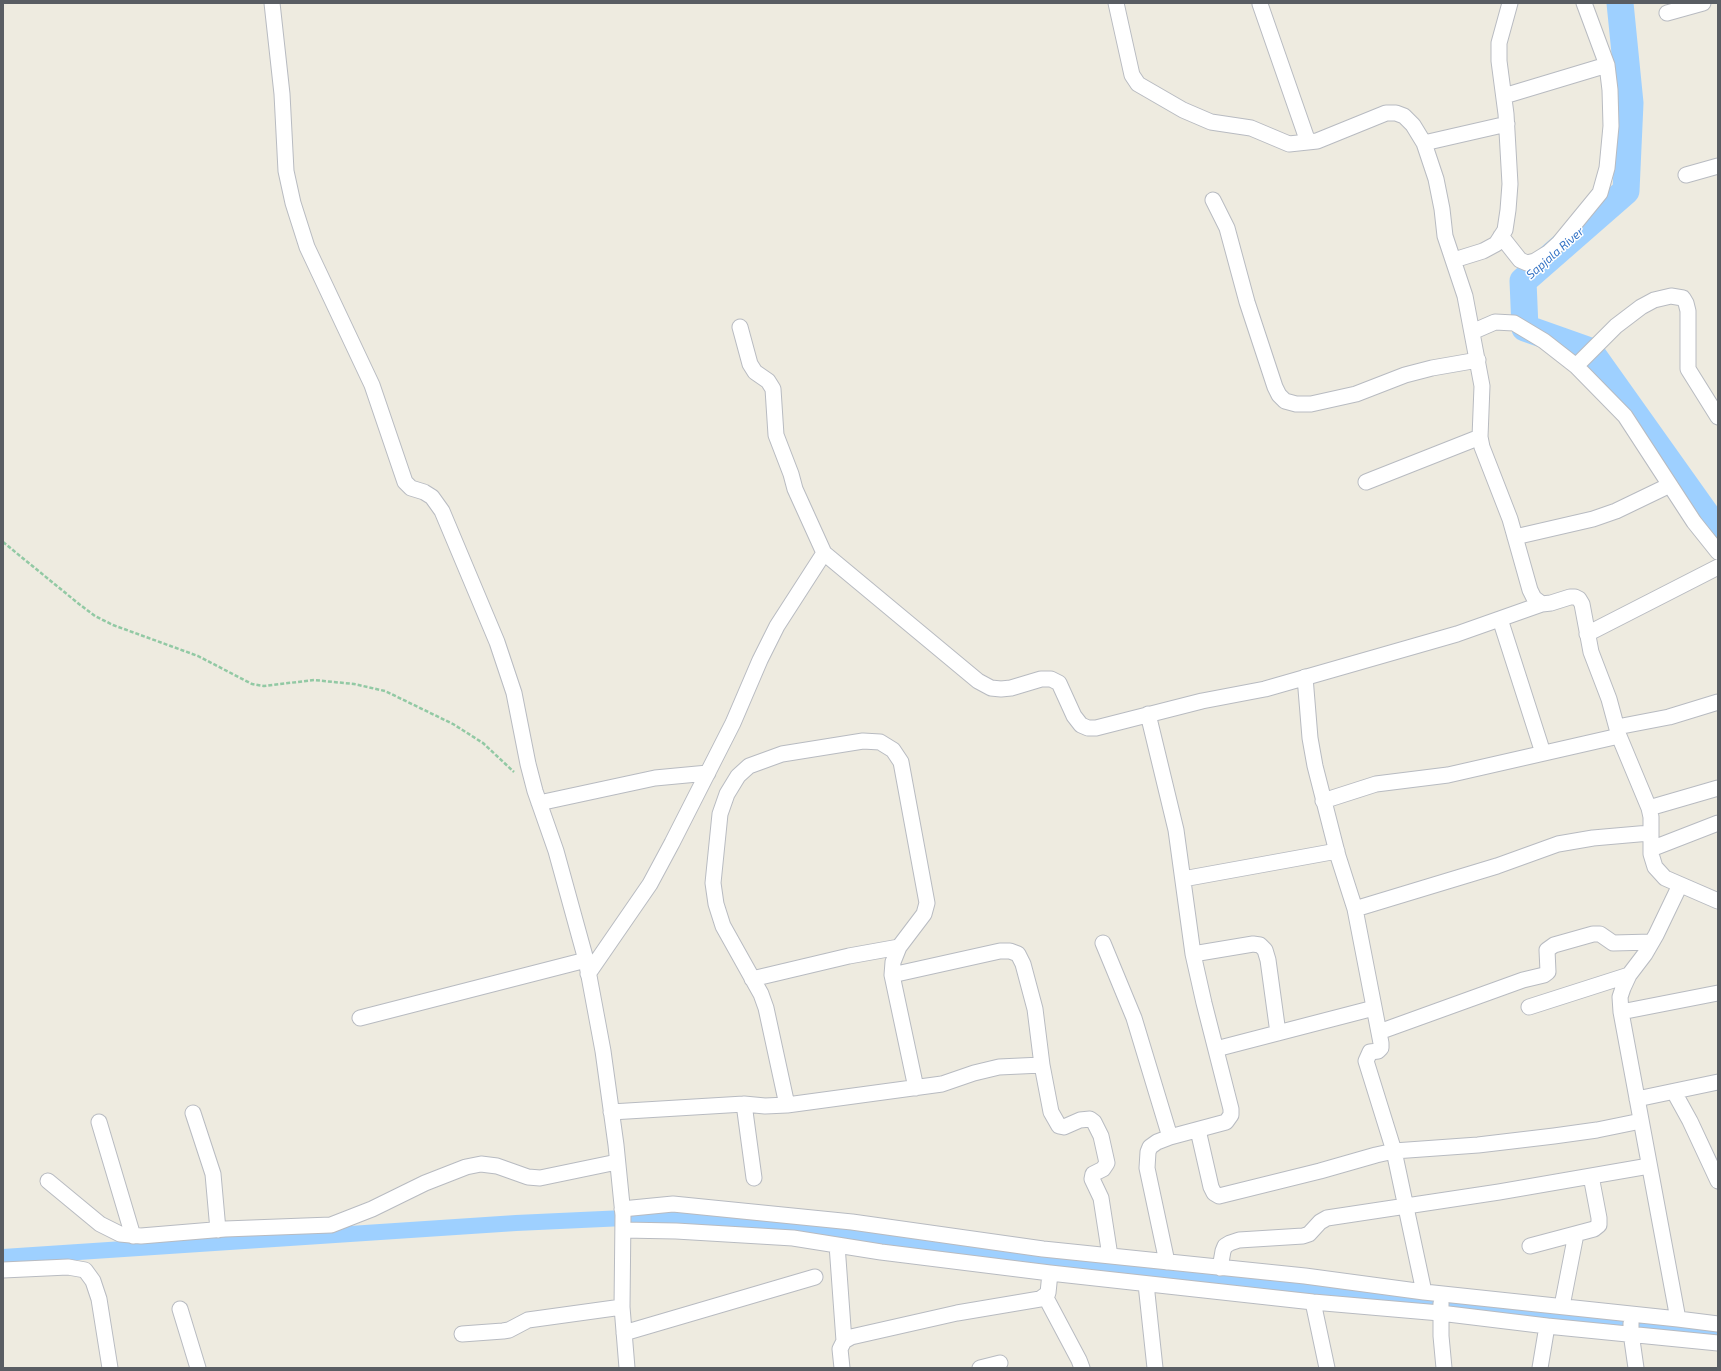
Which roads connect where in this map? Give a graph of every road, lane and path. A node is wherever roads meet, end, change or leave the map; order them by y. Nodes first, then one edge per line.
1 (272, 3) edge
2 (1116, 3) edge
3 (1510, 3) edge
4 (1584, 3) edge
5 (1703, 3) edge
6 (1260, 4) dead end
7 (1667, 13) dead end
8 (1607, 65) junction
9 (1504, 96) junction
10 (1507, 124) junction
11 (1308, 142) junction
12 (1424, 142) junction
13 (1718, 166) edge
14 (1686, 175) dead end
15 (1213, 200) dead end
16 (1501, 236) junction
17 (1454, 260) junction
18 (740, 327) dead end
19 (1472, 332) junction
20 (1478, 360) junction
21 (1580, 362) junction
22 (1718, 417) edge
23 (1480, 437) junction
24 (1366, 482) dead end
25 (1670, 485) junction
26 (1515, 537) junction
27 (3, 542) edge
28 (1718, 552) edge
29 (824, 553) junction
30 (1718, 567) edge
31 (1542, 604) junction
32 (1500, 618) junction
33 (1587, 634) junction
34 (1305, 677) junction
35 (1718, 702) edge
36 (1148, 714) junction
37 (1618, 731) junction
38 (1543, 753) junction
39 (708, 773) junction
40 (518, 775) dead end
41 (1718, 788) edge
42 (1323, 801) junction
43 (539, 803) junction
44 (1649, 808) junction
45 (1718, 823) edge
46 (1650, 833) junction
47 (1651, 849) junction
48 (1337, 851) junction
49 (1183, 879) junction
50 (1680, 885) junction
51 (1718, 901) edge
52 (1355, 909) junction
53 (1652, 942) junction
54 (1103, 943) dead end
55 (898, 947) junction
56 (1193, 954) junction
57 (587, 967) junction
58 (892, 975) junction
59 (1629, 975) junction
60 (752, 979) junction
61 (1718, 993) edge
62 (1530, 1007) dead end
63 (1374, 1008) junction
64 (1621, 1012) junction
65 (360, 1018) dead end
66 (1379, 1032) junction
67 (1278, 1033) junction
68 (1216, 1049) junction
69 (1042, 1065) junction
70 (1718, 1082) edge
71 (916, 1088) junction
72 (1674, 1092) junction
73 (1637, 1099) junction
74 (744, 1104) junction
75 (787, 1105) junction
76 (611, 1112) junction
77 (194, 1113) dead end
78 (1641, 1121) junction
79 (99, 1122) dead end
80 (1198, 1130) junction
81 (1170, 1137) junction
82 (1394, 1151) junction
83 (617, 1162) junction
84 (1649, 1166) junction
85 (1591, 1176) junction
86 (754, 1178) dead end
87 (1718, 1181) edge
88 (48, 1182) dead end
89 (1406, 1206) junction
90 (623, 1219) junction
91 (218, 1230) junction
92 (1576, 1234) junction
93 (133, 1236) junction
94 (837, 1245) junction
95 (1530, 1246) dead end
96 (1110, 1256) junction
97 (1167, 1262) junction
98 (1220, 1268) junction
99 (3, 1270) edge
100 (1050, 1273) junction
101 (815, 1277) dead end
102 (1146, 1284) junction
103 (1424, 1292) junction
104 (1045, 1296) junction
105 (1314, 1302) junction
106 (1441, 1304) junction
107 (1562, 1306) junction
108 (622, 1307) junction
109 (180, 1309) dead end
110 (1678, 1319) junction
111 (1631, 1324) junction
112 (1718, 1324) edge
113 (1547, 1326) junction
114 (624, 1333) junction
115 (462, 1334) dead end
116 (844, 1341) junction
117 (1718, 1343) edge
118 (1000, 1363) dead end
119 (110, 1368) edge
120 (198, 1368) edge
121 (627, 1368) edge
122 (842, 1368) edge
123 (980, 1368) edge
124 (1082, 1368) edge
125 (1155, 1368) edge
126 (1327, 1368) edge
127 (1444, 1368) edge
128 (1540, 1368) edge
129 (1636, 1368) edge

1 - 43 street
2 - 11 street
3 - 9 street
4 - 8 street
5 - 7 street
6 - 11 street
8 - 9 street
8 - 16 street
9 - 10 street
10 - 12 street
10 - 16 street
11 - 12 street
12 - 17 street
13 - 14 street
15 - 20 street
16 - 17 street
17 - 19 street
18 - 29 street
19 - 20 street
19 - 21 street
20 - 23 street
21 - 22 street
21 - 25 street
23 - 24 street
23 - 26 street
25 - 26 street
25 - 28 street
26 - 31 street
27 - 40 path
29 - 36 street
29 - 39 street
30 - 33 street
31 - 32 street
31 - 33 street
32 - 34 street
32 - 38 street
33 - 37 street
34 - 36 street
34 - 42 street
35 - 37 street
36 - 49 street
37 - 38 street
37 - 44 street
38 - 42 street
39 - 43 street
39 - 57 street
41 - 44 street
42 - 48 street
43 - 57 street
44 - 46 street
45 - 47 street
46 - 47 street
46 - 52 street
47 - 50 street
48 - 49 street
48 - 52 street
49 - 56 street
50 - 51 street
50 - 53 street
52 - 63 street
53 - 59 street
53 - 66 street
54 - 81 street
55 - 58 street
55 - 60 street
55 - 60 street
56 - 67 street
56 - 68 street
57 - 65 street
57 - 76 street
58 - 69 street
58 - 71 street
59 - 62 street
59 - 64 street
60 - 75 street
61 - 64 street
63 - 66 street
63 - 67 street
64 - 73 street
66 - 82 street
67 - 68 street
68 - 80 street
69 - 71 street
69 - 96 street
70 - 72 street
71 - 75 street
72 - 73 street
72 - 87 street
73 - 78 street
74 - 75 street
74 - 76 street
74 - 86 street
76 - 83 street
77 - 91 street
78 - 82 street
78 - 84 street
79 - 93 street
80 - 81 street
80 - 82 street
81 - 97 street
82 - 89 street
83 - 90 street
83 - 91 street
84 - 85 street
84 - 110 street
85 - 89 street
85 - 92 street
88 - 93 street
89 - 98 street
89 - 103 street
90 - 94 street
90 - 96 street
90 - 108 street
91 - 93 street
92 - 95 street
92 - 107 street
94 - 100 street
94 - 116 street
96 - 97 street
97 - 98 street
98 - 103 street
99 - 119 street
100 - 102 street
100 - 104 street
101 - 114 street
102 - 105 street
102 - 125 street
103 - 106 street
104 - 116 street
104 - 124 street
105 - 106 street
105 - 126 street
106 - 107 street
106 - 113 street
106 - 127 street
107 - 111 street
108 - 114 street
108 - 115 street
109 - 120 street
110 - 111 street
110 - 112 street
111 - 113 street
111 - 117 street
111 - 129 street
113 - 128 street
114 - 121 street
116 - 122 street
118 - 123 street

